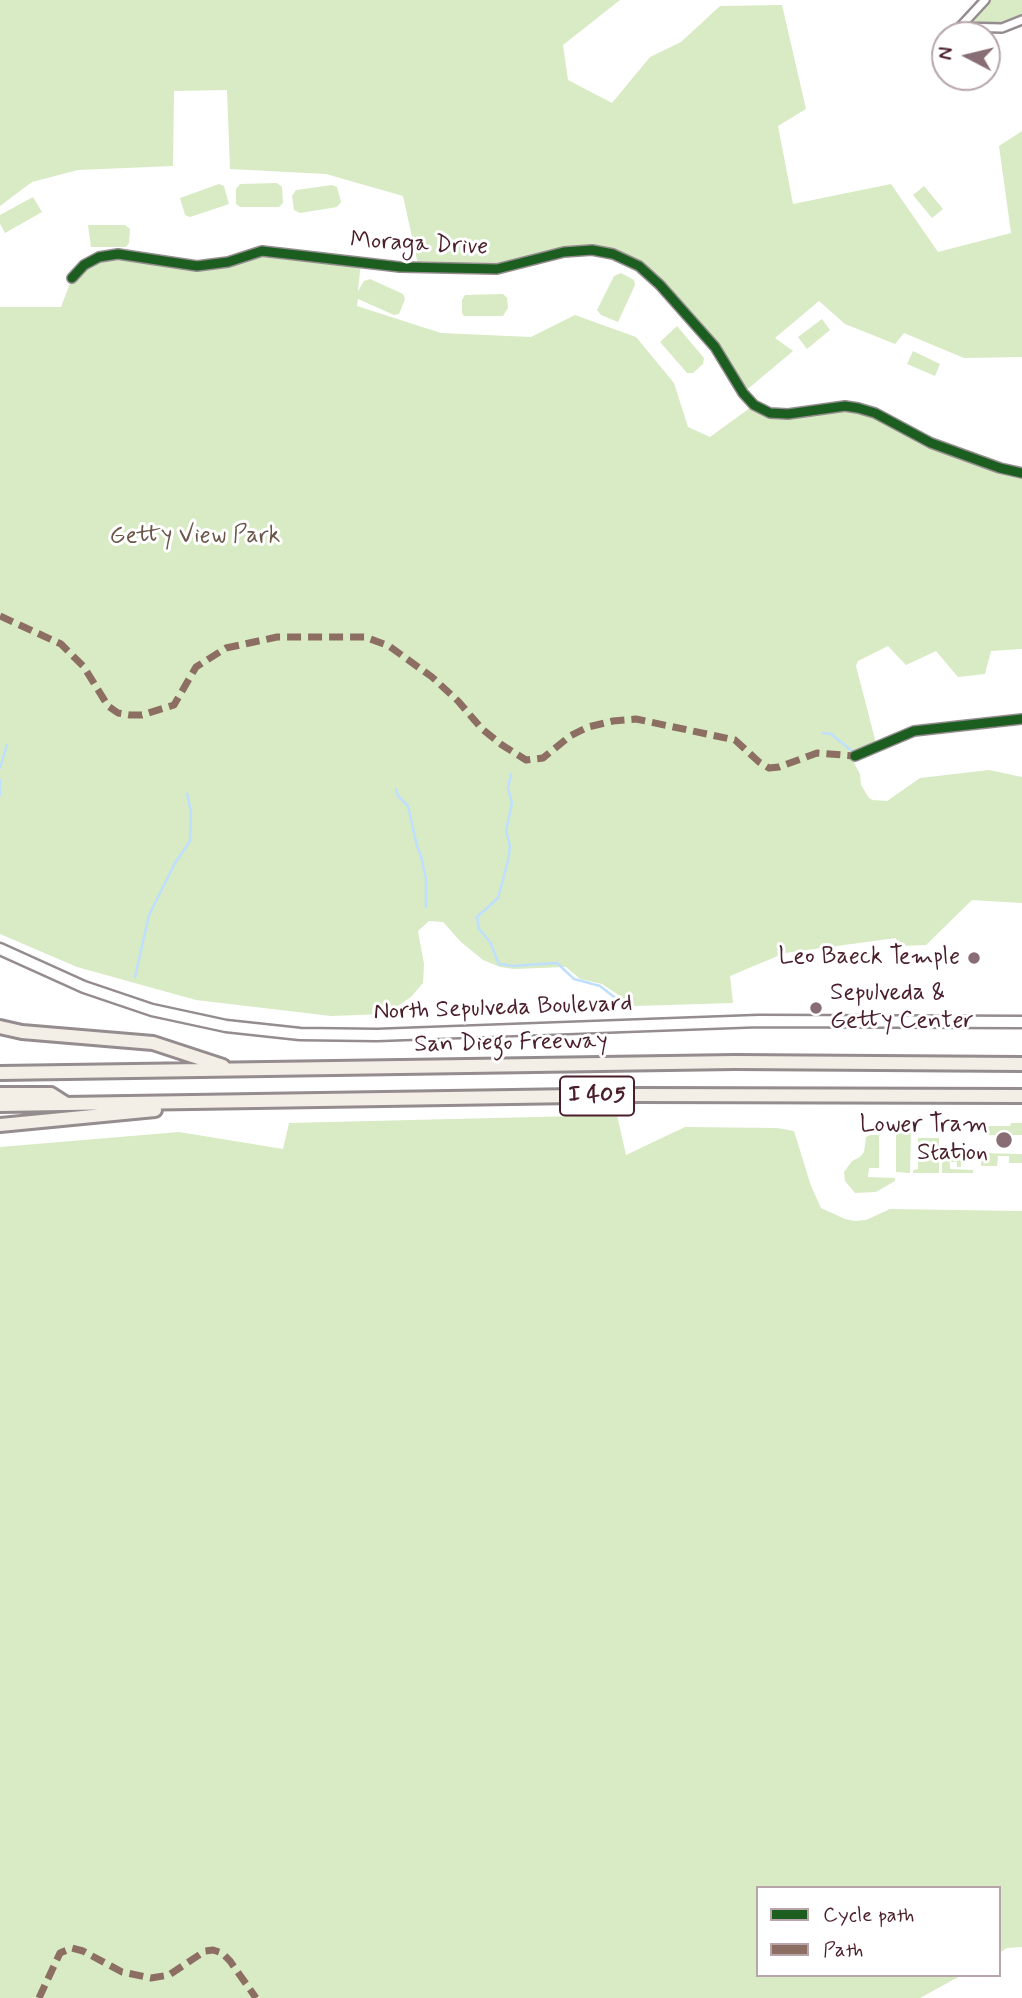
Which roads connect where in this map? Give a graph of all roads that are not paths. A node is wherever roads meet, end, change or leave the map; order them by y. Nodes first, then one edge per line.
1 (985, 0) edge
2 (1022, 20) edge
3 (966, 21) edge
4 (1001, 28) edge
5 (72, 278) dead end
6 (1022, 473) edge
7 (1022, 719) edge
8 (855, 756) dead end
9 (0, 949) edge
10 (1022, 1022) edge
11 (0, 1027) edge
12 (1022, 1064) edge
13 (234, 1070) junction
14 (0, 1073) edge
15 (0, 1094) edge
16 (1022, 1096) edge
17 (243, 1102) junction
18 (66, 1104) junction
19 (0, 1105) edge
20 (0, 1125) edge

1 - 3 street
2 - 4 street
5 - 6 street, Moraga Drive
7 - 8 street
9 - 10 main road, North Sepulveda Boulevard
11 - 13 highway
12 - 13 highway, San Diego Freeway / I 405
13 - 14 highway, San Diego Freeway / I 405
15 - 18 highway
16 - 17 highway, I 405
17 - 18 highway, I 405
17 - 20 highway
18 - 19 highway, I 405

